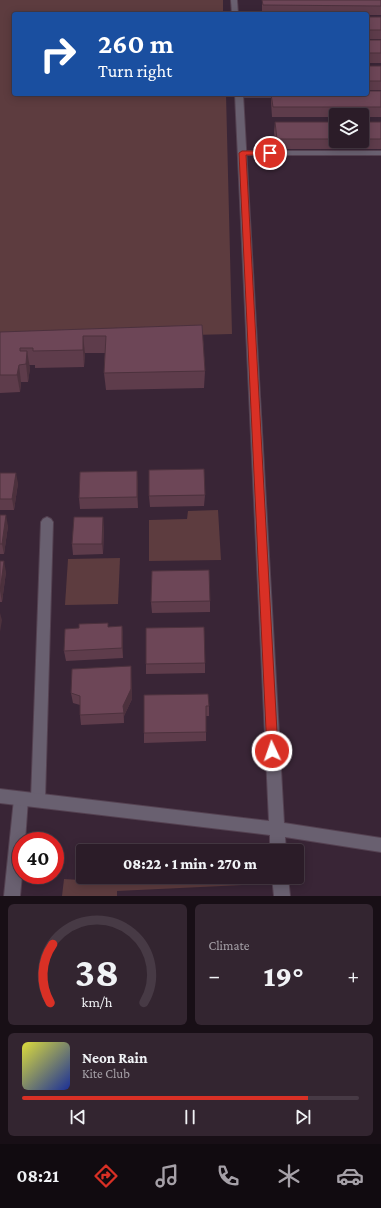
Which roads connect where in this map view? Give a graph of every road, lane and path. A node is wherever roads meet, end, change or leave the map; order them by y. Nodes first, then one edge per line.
1 (234, 0) edge
2 (235, 12) edge
3 (239, 96) edge
4 (242, 153) junction
5 (381, 153) edge
6 (48, 522) dead end
7 (0, 796) edge
8 (21, 799) junction
9 (38, 800) junction
10 (276, 829) junction
11 (277, 844) edge
12 (381, 845) edge
13 (281, 884) edge
14 (12, 896) edge
15 (282, 896) edge

1 - 2 street
3 - 4 street
4 - 5 street
4 - 10 street
6 - 9 street
7 - 8 street
8 - 9 street
8 - 14 street
9 - 10 street
10 - 11 street
10 - 12 street
13 - 15 street

